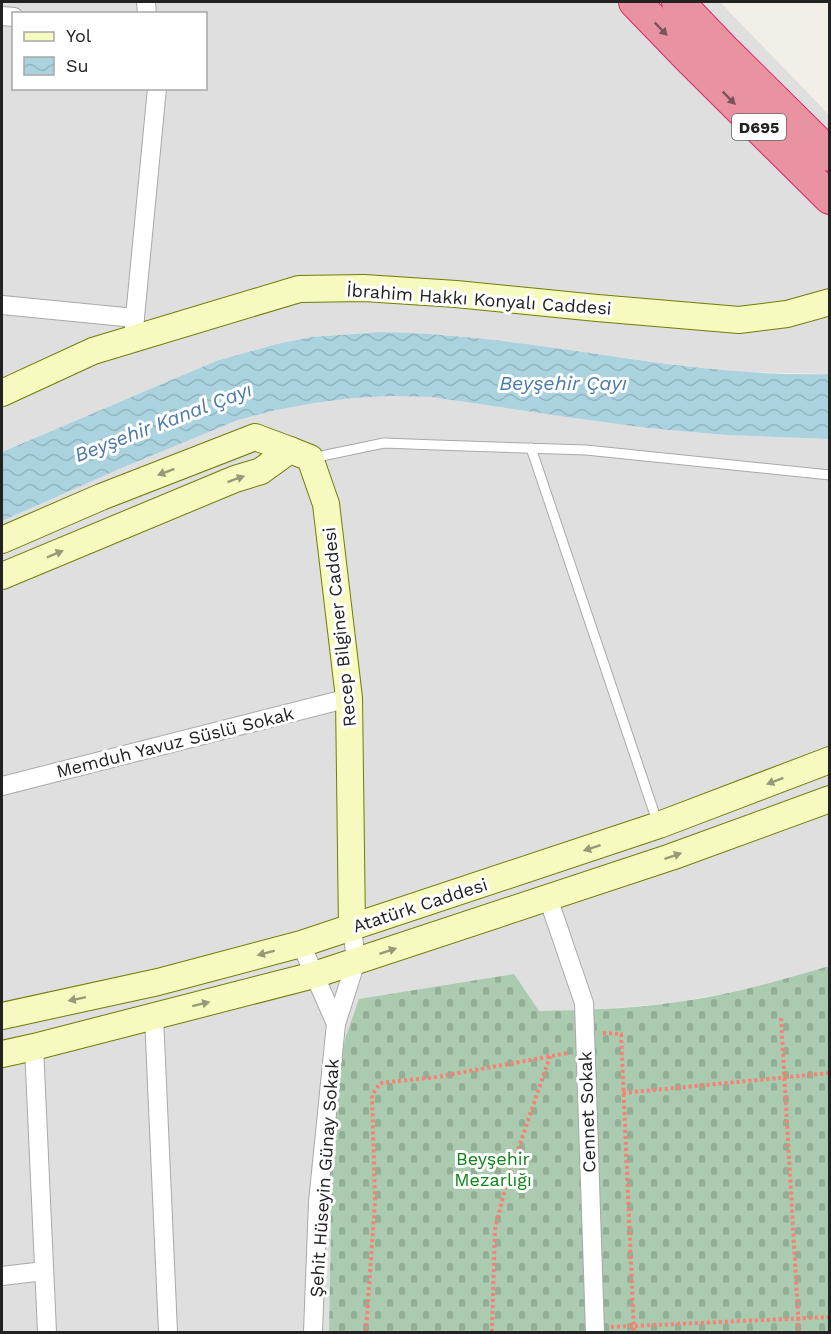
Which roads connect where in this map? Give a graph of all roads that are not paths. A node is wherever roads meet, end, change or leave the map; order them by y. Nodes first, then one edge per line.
1 (634, 2) edge
2 (678, 2) edge
3 (157, 90) edge
4 (830, 155) edge
5 (830, 198) edge
6 (830, 302) edge
7 (2, 306) edge
8 (134, 328) junction
9 (2, 393) edge
10 (531, 448) junction
11 (300, 454) junction
12 (830, 475) edge
13 (2, 540) edge
14 (2, 576) edge
15 (349, 698) junction
16 (830, 760) edge
17 (2, 786) edge
18 (830, 799) edge
19 (659, 825) junction
20 (548, 898) junction
21 (352, 928) junction
22 (301, 944) junction
23 (356, 961) junction
24 (314, 975) junction
25 (2, 1016) edge
26 (154, 1016) junction
27 (336, 1024) junction
28 (34, 1047) junction
29 (2, 1054) edge
30 (44, 1272) junction
31 (2, 1276) edge
32 (595, 1330) edge
33 (47, 1332) edge
34 (168, 1332) edge
35 (313, 1332) edge

1 -> 5 highway, D695
2 - 4 highway, D695
3 - 8 street
6 - 8 street, İbrahim Hakkı Konyalı Caddesi
7 - 8 street
8 - 9 street, İbrahim Hakkı Konyalı Caddesi
10 - 11 lane
10 - 12 lane
10 - 19 lane
11 -> 13 street
14 -> 11 street
11 - 15 street, Recep Bilginer Caddesi
15 - 17 street, Memduh Yavuz Süslü Sokak
15 - 21 street, Recep Bilginer Caddesi
16 -> 19 street, Atatürk Caddesi
20 -> 18 street, Atatürk Caddesi
19 -> 21 street, Atatürk Caddesi
23 -> 20 street, Atatürk Caddesi
20 - 32 street, Cennet Sokak
21 - 22 street, Atatürk Caddesi
21 - 23 street
22 - 24 street
22 -> 25 street, Atatürk Caddesi
23 - 24 street, Atatürk Caddesi
23 - 27 street, Şehit Hüseyin Günay Sokak
26 -> 24 street, Atatürk Caddesi
24 - 27 street
26 - 28 street, Atatürk Caddesi
26 - 34 street
27 - 35 street, Şehit Hüseyin Günay Sokak
28 - 29 street, Atatürk Caddesi
28 - 30 street
30 - 31 street
30 - 33 street

